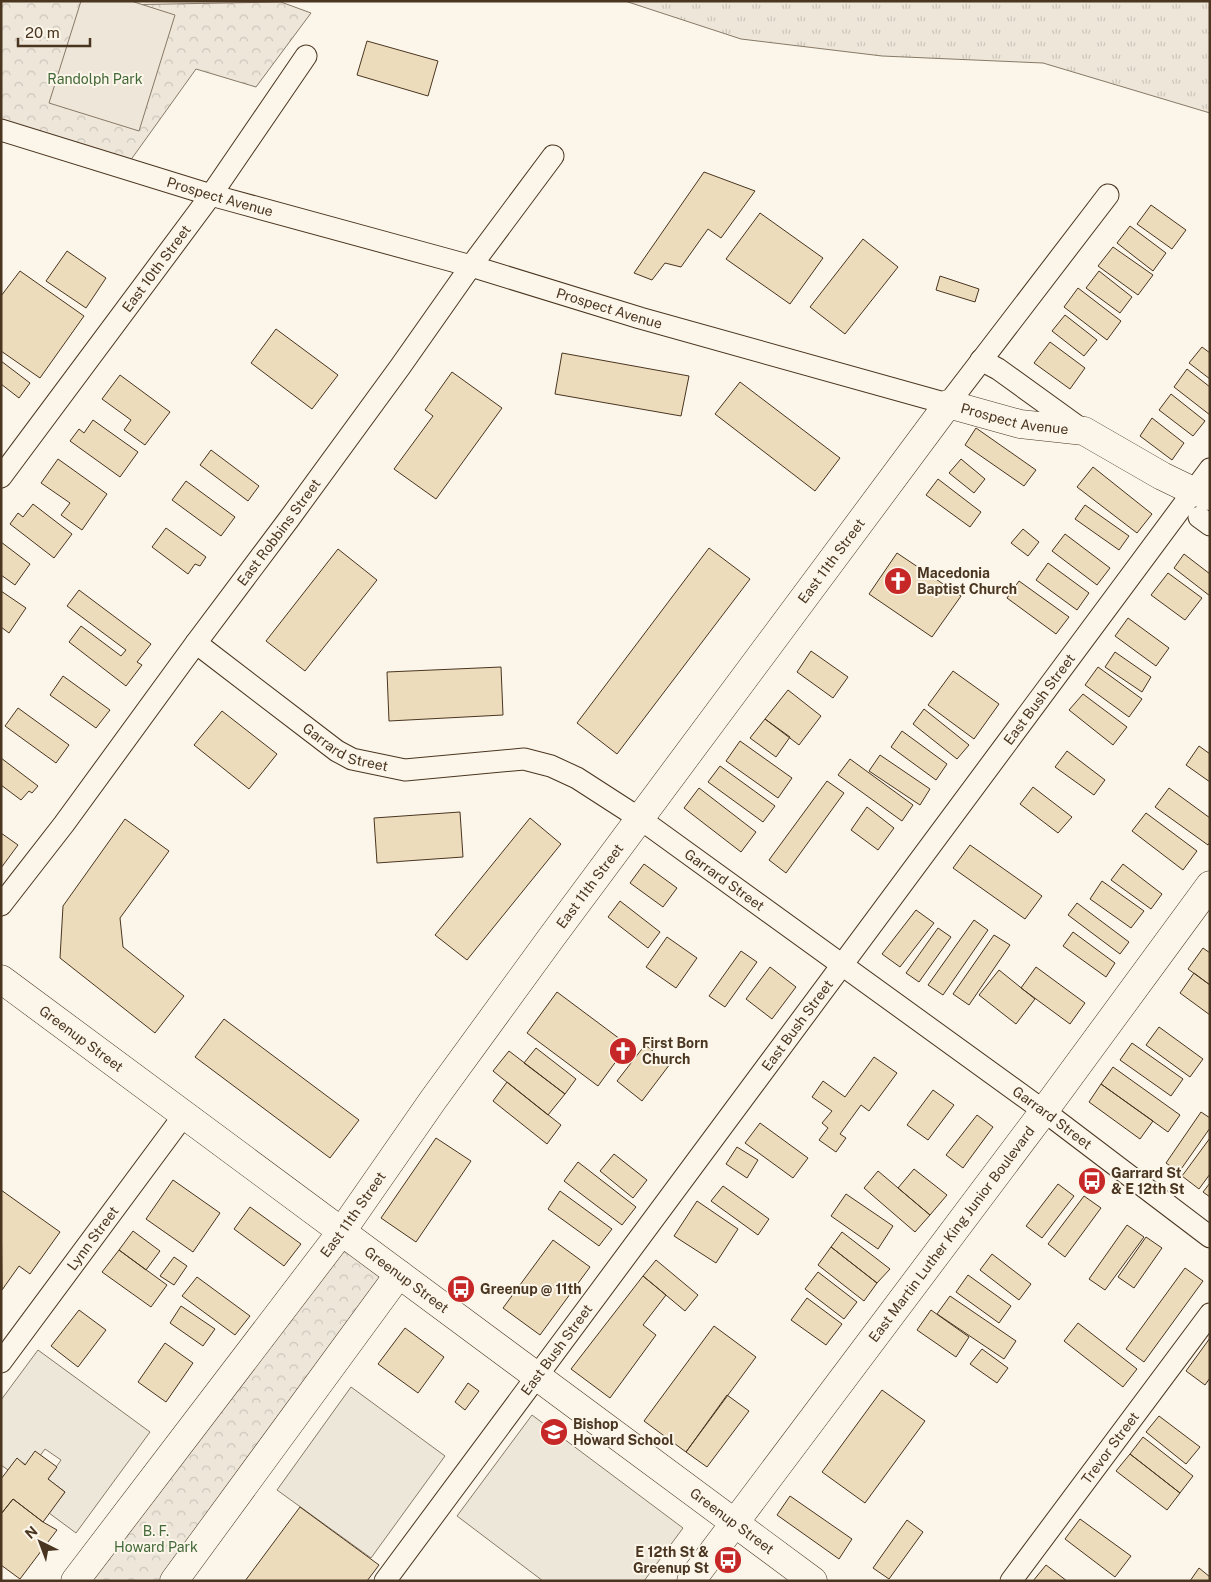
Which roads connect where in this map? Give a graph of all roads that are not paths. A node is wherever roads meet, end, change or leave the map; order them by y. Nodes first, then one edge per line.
1 (306, 56) dead end
2 (1, 130) edge
3 (553, 156) dead end
4 (1108, 194) dead end
5 (211, 195) junction
6 (470, 266) junction
7 (982, 360) junction
8 (948, 404) junction
9 (1084, 431) junction
10 (1210, 469) edge
11 (1, 476) edge
12 (1203, 508) edge
13 (196, 643) junction
14 (639, 818) junction
15 (1210, 885) edge
16 (1, 905) edge
17 (842, 965) junction
18 (1, 979) edge
19 (1044, 1111) junction
20 (184, 1115) junction
21 (342, 1232) junction
22 (1210, 1237) edge
23 (399, 1274) junction
24 (1210, 1314) edge
25 (1, 1362) edge
26 (537, 1378) junction
27 (733, 1522) junction
28 (75, 1581) edge
29 (174, 1581) edge
30 (386, 1581) edge
31 (691, 1581) edge
32 (813, 1581) edge
33 (1011, 1581) edge

1 - 5 street, East 10th Street
2 - 5 street, Prospect Avenue
3 - 6 street, East Robbins Street
4 - 7 street, East 11th Street
5 - 6 street, Prospect Avenue
5 - 11 street, East 10th Street
6 - 8 street, Prospect Avenue
6 - 13 street, East Robbins Street
7 - 8 street, East 11th Street
7 - 9 street
8 - 9 main road, Prospect Avenue
8 - 14 main road, East 11th Street
9 - 12 main road, Prospect Avenue
10 - 12 street, East Bush Street
12 - 17 street, East Bush Street
13 - 14 street, Garrard Street
13 - 16 street, East Robbins Street
14 - 17 street, Garrard Street
14 - 21 main road, East 11th Street
15 - 19 main road, East Martin Luther King Junior Boulevard
17 - 19 street, Garrard Street
17 - 26 street, East Bush Street
18 - 20 main road, Greenup Street
19 - 22 street, Garrard Street
19 - 27 main road, East Martin Luther King Junior Boulevard
20 - 21 main road, Greenup Street
20 - 25 street, Lynn Street
21 - 23 main road, Greenup Street
21 - 28 main road, East 11th Street
23 - 26 main road, Greenup Street
23 - 29 main road
24 - 33 street, Trevor Street
26 - 27 main road, Greenup Street
26 - 30 street, East Bush Street
27 - 31 main road, East Martin Luther King Junior Boulevard
27 - 32 main road, Greenup Street

